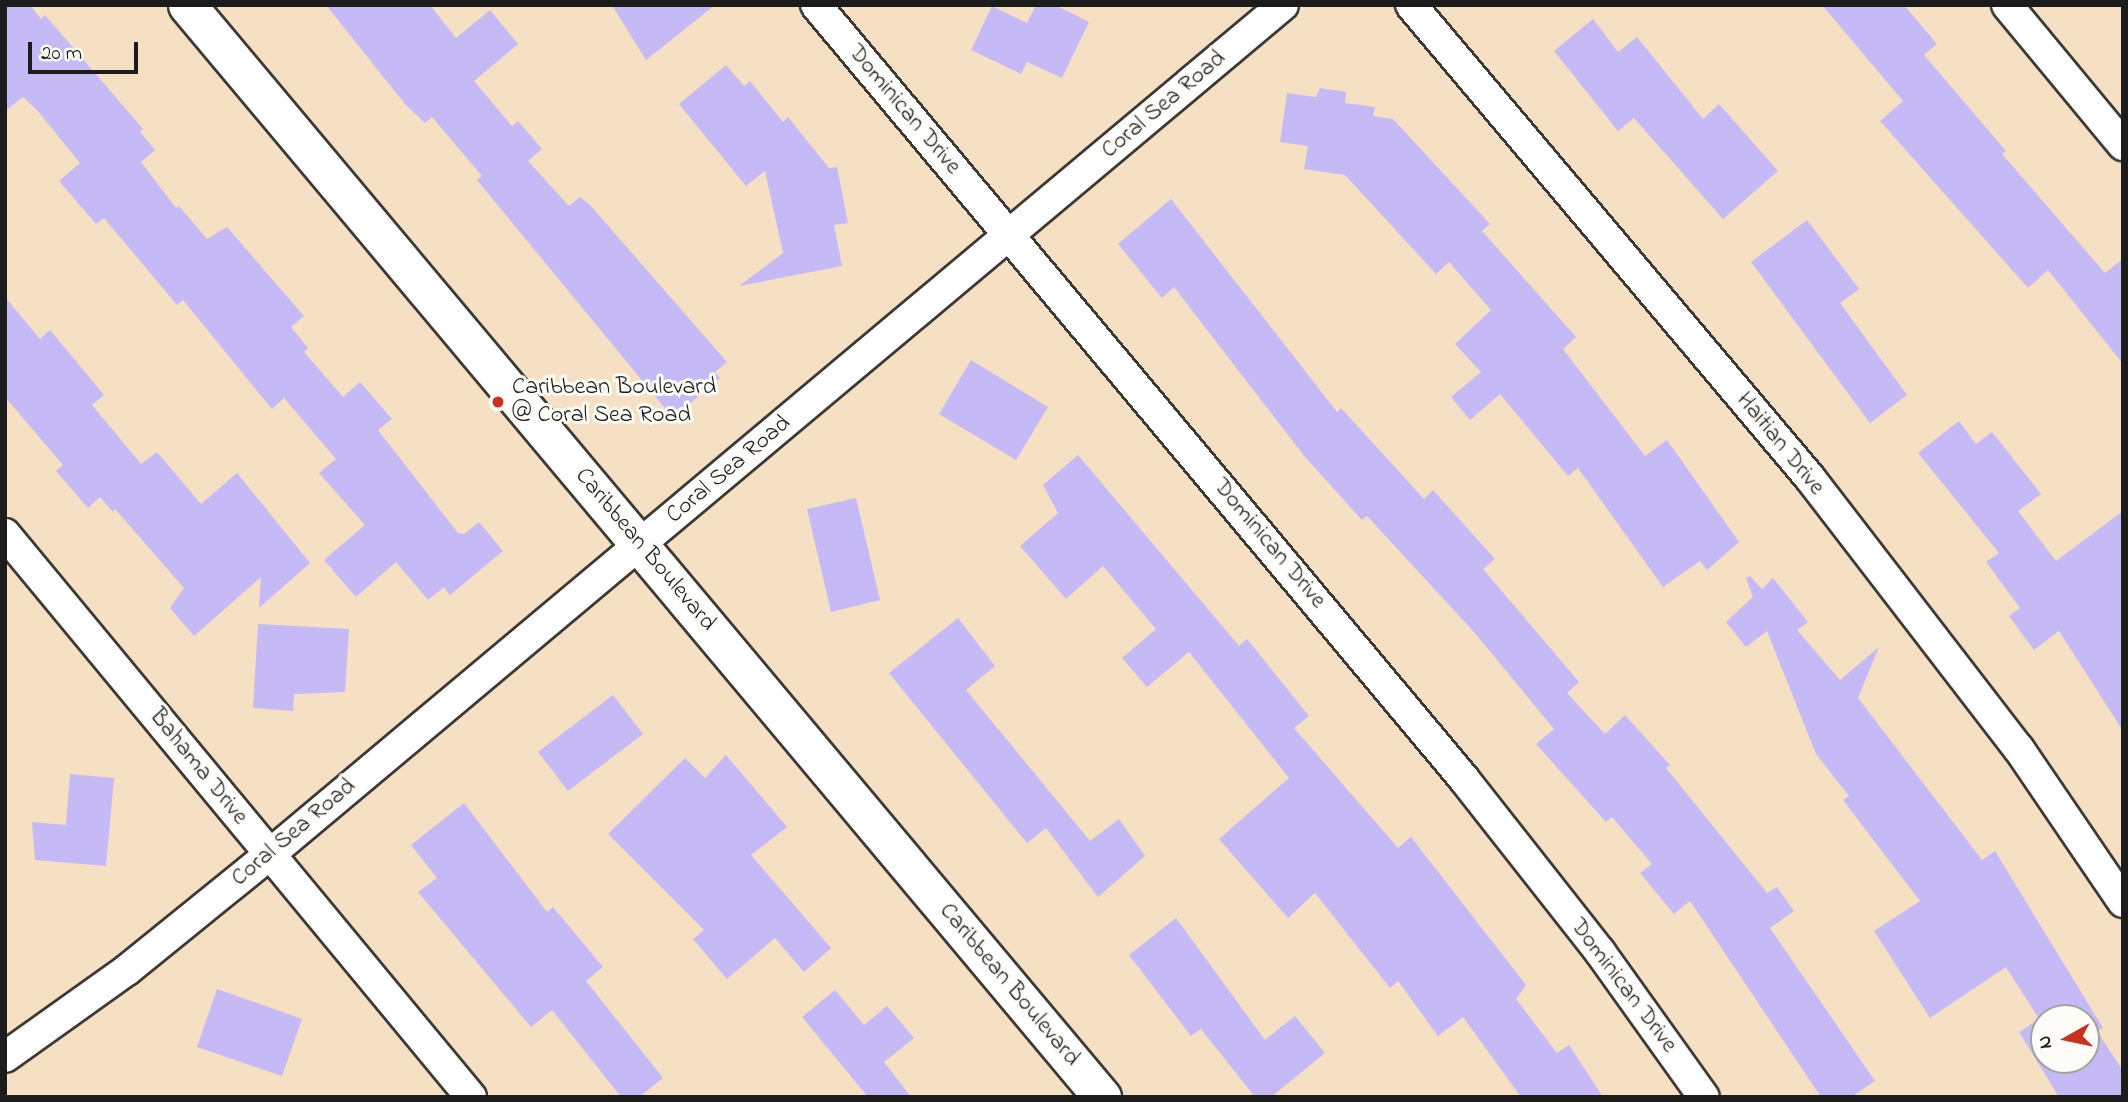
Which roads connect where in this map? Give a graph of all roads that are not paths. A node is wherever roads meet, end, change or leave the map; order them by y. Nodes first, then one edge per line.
1 (187, 5) edge
2 (816, 5) edge
3 (1283, 5) edge
4 (1411, 5) edge
5 (2007, 5) edge
6 (2123, 145) edge
7 (1007, 233) junction
8 (5, 534) edge
9 (640, 544) junction
10 (269, 855) junction
11 (2123, 902) edge
12 (5, 1056) edge
13 (471, 1097) edge
14 (1102, 1097) edge
15 (1704, 1097) edge

1 - 9 street, Caribbean Boulevard
2 - 7 street, Dominican Drive
3 - 7 street, Coral Sea Road
4 - 11 street, Haitian Drive
5 - 6 street
7 - 9 street, Coral Sea Road
7 - 15 street, Dominican Drive
8 - 10 street, Bahama Drive
9 - 10 street, Coral Sea Road
9 - 14 street, Caribbean Boulevard
10 - 12 street, Coral Sea Road
10 - 13 street, Bahama Drive

